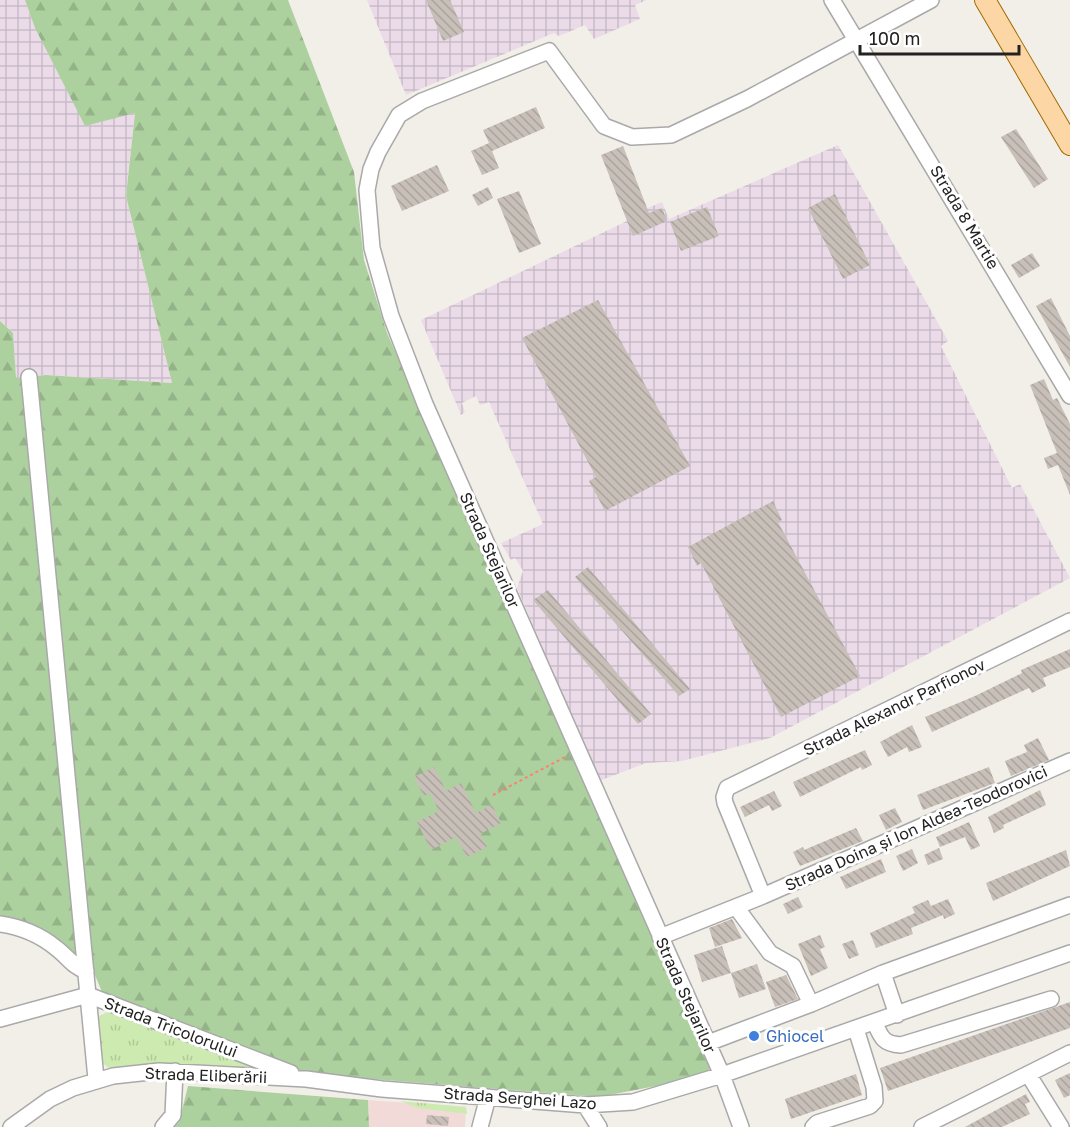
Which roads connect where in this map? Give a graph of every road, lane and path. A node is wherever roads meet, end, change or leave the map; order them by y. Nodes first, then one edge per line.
1 (832, 0) edge
2 (931, 0) edge
3 (985, 0) edge
4 (858, 39) junction
5 (1070, 145) edge
6 (29, 377) dead end
7 (1070, 396) edge
8 (1070, 621) edge
9 (578, 750) junction
10 (1070, 761) edge
11 (493, 795) dead end
12 (763, 896) junction
13 (1070, 905) edge
14 (736, 907) junction
15 (0, 924) edge
16 (660, 937) junction
17 (1070, 953) edge
18 (86, 971) junction
19 (883, 973) junction
20 (88, 995) junction
21 (1051, 999) dead end
22 (811, 1004) junction
23 (897, 1015) junction
24 (0, 1019) edge
25 (875, 1023) junction
26 (856, 1029) junction
27 (708, 1043) junction
28 (1070, 1053) edge
29 (175, 1071) junction
30 (1028, 1074) junction
31 (722, 1076) junction
32 (96, 1079) junction
33 (306, 1079) junction
34 (488, 1097) junction
35 (585, 1105) junction
36 (11, 1127) edge
37 (163, 1127) edge
38 (480, 1127) edge
39 (599, 1127) edge
40 (741, 1127) edge
41 (813, 1127) edge
42 (922, 1127) edge
43 (1061, 1127) edge

1 - 4 street, Strada 8 Martie
2 - 4 street
3 - 5 main road
4 - 7 street, Strada 8 Martie
4 - 9 street, Strada Stejarilor
6 - 18 street
8 - 12 street, Strada Alexandr Parfionov
9 - 11 path
9 - 16 street, Strada Stejarilor
10 - 12 street, Strada Doina și Ion Aldea-Teodorovici
12 - 14 street, Strada Doina și Ion Aldea-Teodorovici
13 - 19 street
14 - 16 street, Strada Doina și Ion Aldea-Teodorovici
14 - 22 street
15 - 18 street
16 - 27 street, Strada Stejarilor
17 - 23 street, Strada Serghei Lazo
18 - 20 street
19 - 22 street
19 - 23 street
20 - 24 street, Strada Tricolorului
20 - 32 street
20 - 33 street, Strada Tricolorului
21 - 25 street
22 - 27 street
23 - 25 street, Strada Serghei Lazo
25 - 26 street, Strada Serghei Lazo
26 - 31 street, Strada Serghei Lazo
26 - 41 street
27 - 31 street, Strada Stejarilor
28 - 30 street
29 - 32 street, Strada Eliberării
29 - 33 street, Strada Eliberării
29 - 37 street
30 - 42 street
30 - 43 street
31 - 35 street, Strada Serghei Lazo
31 - 40 street, Strada Stejarilor
32 - 36 street, Strada Eliberării
33 - 34 street, Strada Serghei Lazo
34 - 35 street, Strada Serghei Lazo
34 - 38 street
35 - 39 street

